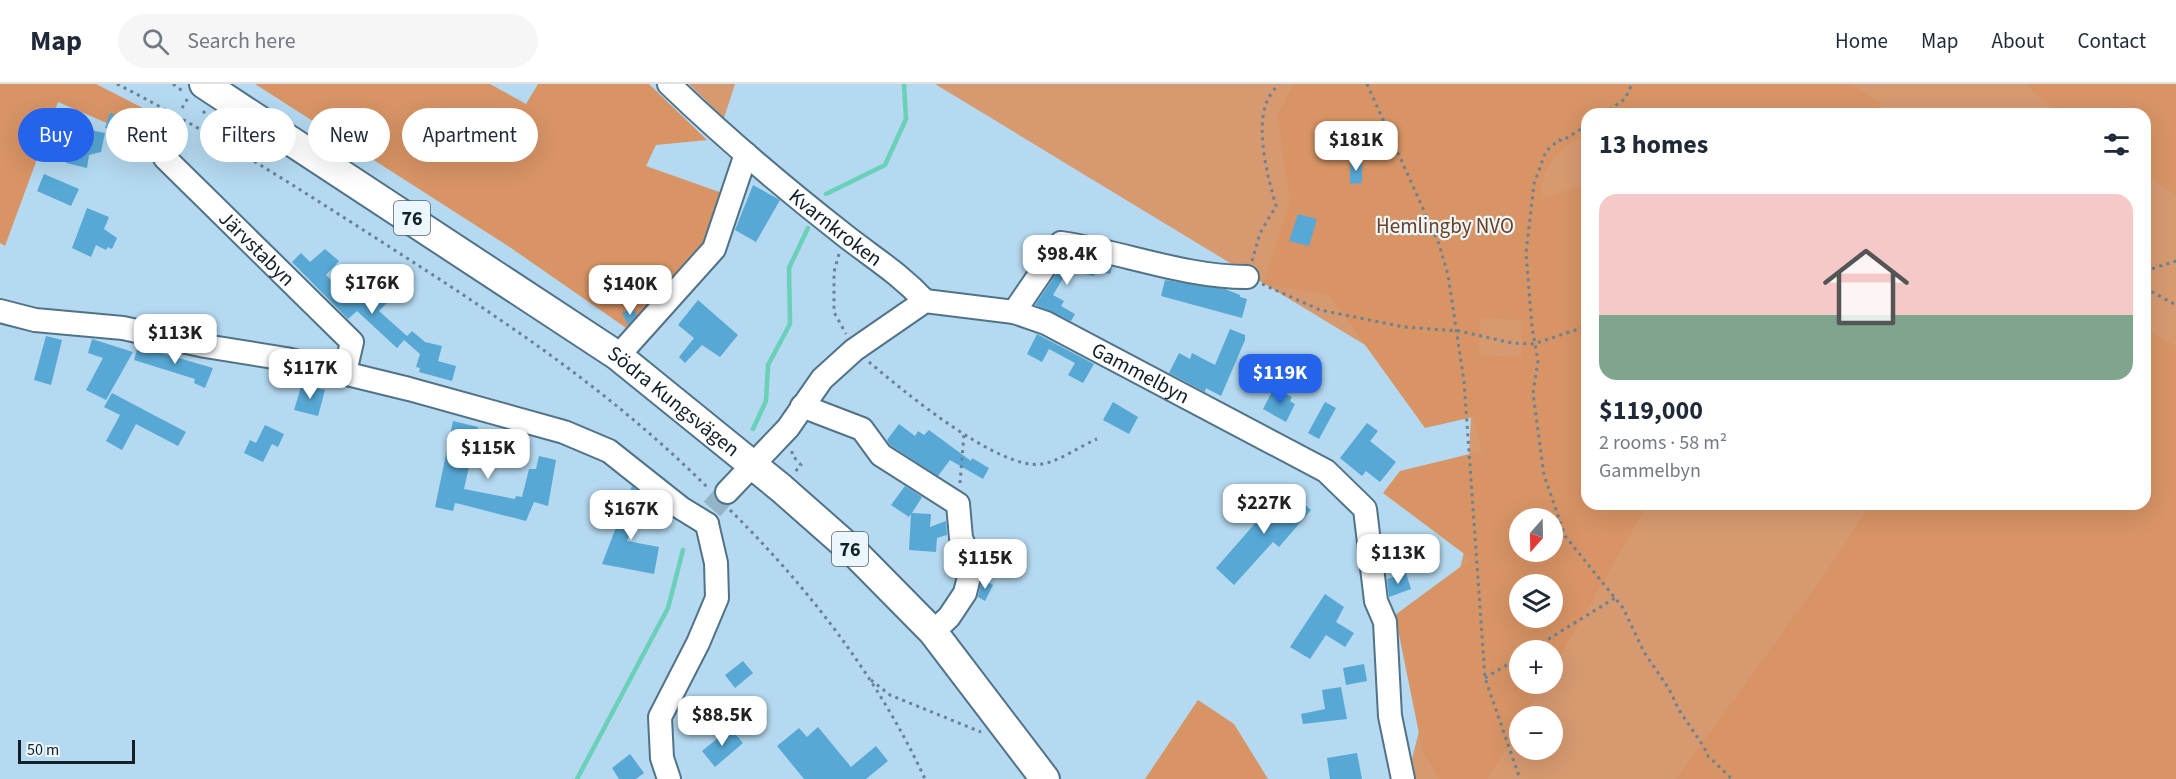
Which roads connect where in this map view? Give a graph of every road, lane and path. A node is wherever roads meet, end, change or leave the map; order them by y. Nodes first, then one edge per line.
1 (117, 84) edge
2 (173, 84) edge
3 (204, 84) edge
4 (669, 84) edge
5 (1278, 84) edge
6 (1367, 84) edge
7 (1632, 84) edge
8 (201, 108) edge
9 (1612, 108) edge
10 (200, 129) edge
11 (1581, 129) edge
12 (746, 154) junction
13 (169, 162) edge
14 (257, 162) edge
15 (844, 235) junction
16 (2176, 261) edge
17 (2151, 269) edge
18 (1247, 277) junction
19 (2151, 291) edge
20 (925, 301) junction
21 (2176, 305) edge
22 (0, 311) edge
23 (1014, 312) junction
24 (1581, 328) edge
25 (1458, 331) junction
26 (1534, 344) junction
27 (854, 350) junction
28 (618, 356) junction
29 (345, 372) junction
30 (797, 414) junction
31 (964, 434) junction
32 (1097, 439) dead end
33 (753, 465) junction
34 (781, 488) junction
35 (717, 504) junction
36 (958, 504) junction
37 (1615, 598) junction
38 (933, 632) junction
39 (1547, 640) edge
40 (1509, 664) edge
41 (1485, 678) junction
42 (869, 679) junction
43 (985, 734) dead end
44 (669, 779) edge
45 (925, 779) edge
46 (1045, 779) edge
47 (1403, 779) edge
48 (1520, 779) edge
49 (1732, 779) edge

1 - 10 path
2 - 8 path
3 - 28 main road, Södra Kungsvägen / 76
4 - 12 street, Kvarnkroken
5 - 18 path
6 - 25 path
7 - 9 path
11 - 26 path
12 - 15 street, Kvarnkroken
12 - 28 street
13 - 29 street, Järvstabyn
14 - 35 path
15 - 20 street, Kvarnkroken
15 - 27 path
16 - 17 path
18 - 23 street
18 - 25 path
19 - 21 path
20 - 23 street, Gammelbyn
20 - 27 street
22 - 29 street
23 - 47 street, Gammelbyn
24 - 26 path
25 - 26 path
25 - 41 path
26 - 37 path
27 - 30 street
27 - 31 path
28 - 33 main road, Södra Kungsvägen / 76
29 - 35 street
30 - 33 street
30 - 34 path
30 - 36 street
31 - 32 path
31 - 36 path
33 - 34 main road, Södra Kungsvägen / 76
33 - 35 street
34 - 38 main road, Södra Kungsvägen / 76
35 - 42 path
35 - 44 street
36 - 38 street
37 - 39 path
37 - 49 path
38 - 46 main road, Södra Kungsvägen / 76
40 - 41 path
41 - 48 path
42 - 43 path
42 - 45 path

